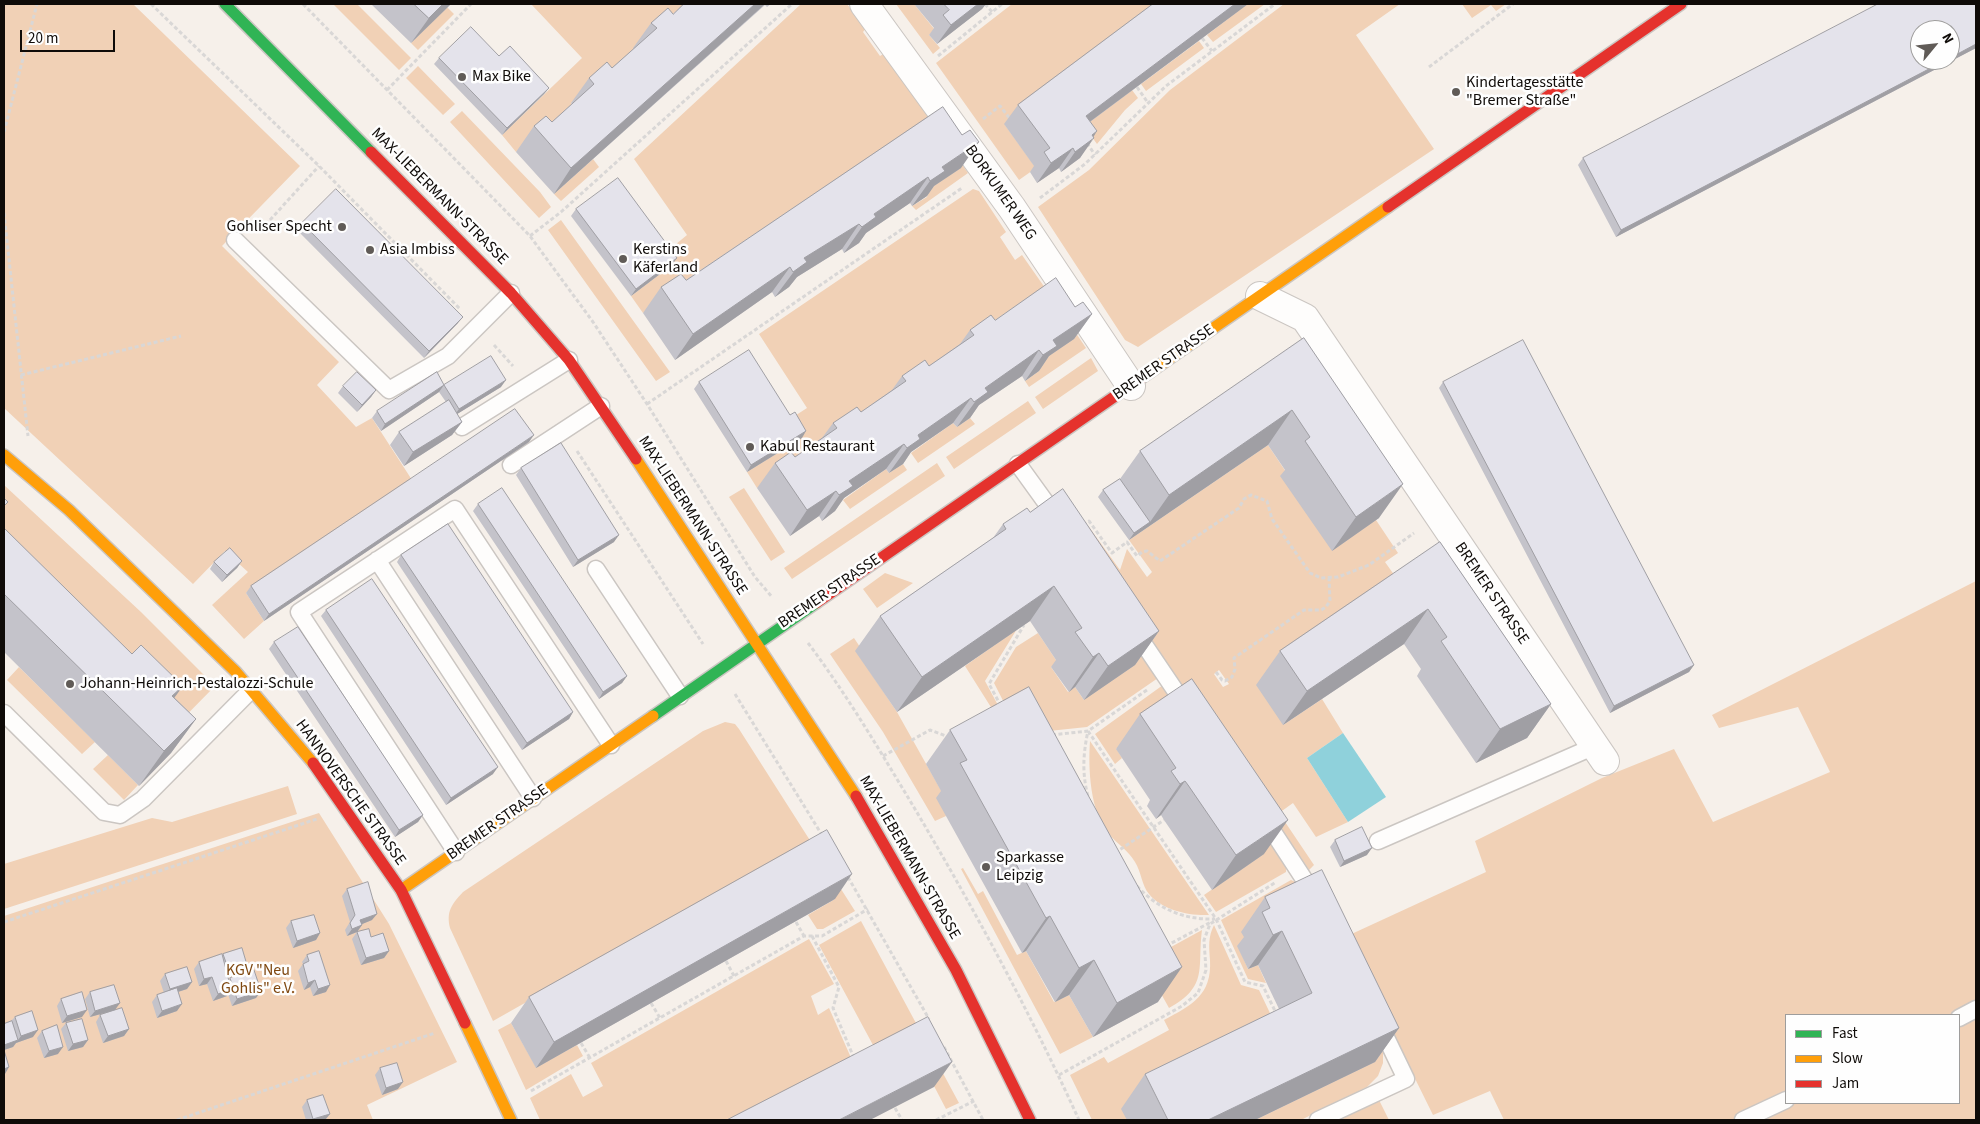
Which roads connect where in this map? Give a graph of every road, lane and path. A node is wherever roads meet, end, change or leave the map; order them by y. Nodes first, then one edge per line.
1 (37, 4) edge
2 (152, 4) edge
3 (225, 4) edge
4 (471, 4) edge
5 (792, 4) edge
6 (864, 4) edge
7 (985, 4) edge
8 (1002, 4) edge
9 (1275, 4) edge
10 (1513, 4) edge
11 (1681, 4) edge
12 (993, 13) junction
13 (1202, 38) edge
14 (1212, 51) junction
15 (1429, 67) dead end
16 (914, 71) junction
17 (1137, 87) edge
18 (387, 90) dead end
19 (1148, 103) junction
20 (981, 120) dead end
21 (1011, 120) dead end
22 (4, 132) edge
23 (1084, 139) edge
24 (1095, 155) junction
25 (319, 166) junction
26 (967, 185) dead end
27 (1039, 198) dead end
28 (4, 213) edge
29 (270, 220) dead end
30 (530, 236) dead end
31 (236, 240) dead end
32 (511, 293) junction
33 (1260, 296) junction
34 (478, 327) junction
35 (181, 336) dead end
36 (569, 360) junction
37 (22, 375) junction
38 (530, 386) junction
39 (1131, 386) junction
40 (647, 404) dead end
41 (601, 406) junction
42 (462, 427) edge
43 (564, 432) junction
44 (28, 439) dead end
45 (4, 455) edge
46 (1018, 464) junction
47 (511, 465) dead end
48 (1071, 526) joint
49 (1418, 531) dead end
50 (377, 560) junction
51 (596, 569) dead end
52 (1329, 578) junction
53 (1128, 621) edge
54 (1024, 625) edge
55 (754, 644) junction
56 (819, 657) dead end
57 (720, 670) junction
58 (1216, 672) dead end
59 (1166, 677) junction
60 (251, 690) junction
61 (680, 696) junction
62 (4, 713) edge
63 (1006, 714) edge
64 (1195, 718) edge
65 (1088, 731) junction
66 (1045, 736) edge
67 (956, 740) edge
68 (611, 744) junction
69 (1600, 754) joint
70 (883, 756) junction
71 (533, 798) junction
72 (1090, 801) edge
73 (1256, 808) edge
74 (345, 810) junction
75 (1164, 820) dead end
76 (1153, 827) junction
77 (1378, 841) dead end
78 (827, 843) edge
79 (1109, 849) edge
80 (456, 852) junction
81 (1113, 854) junction
82 (1118, 862) edge
83 (1298, 868) junction
84 (848, 876) edge
85 (1134, 884) edge
86 (402, 890) junction
87 (868, 909) junction
88 (1323, 911) edge
89 (1216, 919) junction
90 (4, 922) edge
91 (796, 922) edge
92 (804, 936) junction
93 (812, 936) junction
94 (1164, 947) edge
95 (726, 961) edge
96 (734, 976) junction
97 (651, 1003) edge
98 (1372, 1008) edge
99 (1976, 1009) edge
100 (1960, 1017) edge
101 (660, 1018) junction
102 (1280, 1021) edge
103 (930, 1022) edge
104 (464, 1023) junction
105 (940, 1040) edge
106 (581, 1042) edge
107 (590, 1058) junction
108 (855, 1062) edge
109 (1058, 1075) junction
110 (1785, 1100) edge
111 (974, 1101) junction
112 (504, 1106) junction
113 (895, 1108) edge
114 (177, 1120) edge
115 (511, 1120) edge
116 (902, 1120) edge
117 (936, 1120) edge
118 (983, 1120) edge
119 (1030, 1120) edge
120 (1079, 1120) edge
121 (1318, 1120) edge
122 (1743, 1120) edge

1 - 22 path
2 - 25 path
3 - 32 street, MAX-LIEBERMANN-STRASSE
4 - 18 path
5 - 30 path
6 - 16 street, BORKUMER WEG
7 - 12 path
8 - 12 path
9 - 14 path
10 - 15 path
11 - 33 street, BREMER STRASSE
12 - 16 path
13 - 14 path
14 - 19 path
16 - 39 street, BORKUMER WEG
17 - 19 path
19 - 24 path
20 - 21 path
23 - 24 path
24 - 27 path
25 - 29 path
25 - 34 path
26 - 40 path
28 - 37 path
31 - 34 lane
32 - 34 lane
32 - 36 street, MAX-LIEBERMANN-STRASSE
33 - 39 street, BREMER STRASSE
33 - 69 street, BREMER STRASSE
34 - 38 path
35 - 37 path
36 - 38 lane
36 - 41 street, MAX-LIEBERMANN-STRASSE
37 - 44 path
38 - 42 lane
39 - 46 street, BREMER STRASSE
41 - 43 lane
41 - 55 street, MAX-LIEBERMANN-STRASSE
43 - 47 lane
43 - 57 path
45 - 60 street, HANNOVERSCHE STRASSE
46 - 48 lane
46 - 55 street, BREMER STRASSE
48 - 52 path
49 - 52 path
50 - 68 lane
50 - 71 lane
50 - 80 lane
51 - 61 lane
52 - 58 path
53 - 59 lane
54 - 63 path
55 - 57 street, BREMER STRASSE
55 - 119 street, MAX-LIEBERMANN-STRASSE
56 - 70 path
57 - 61 street, BREMER STRASSE
57 - 78 path
59 - 64 lane
59 - 65 path
60 - 62 lane
60 - 74 street, HANNOVERSCHE STRASSE
61 - 68 street, BREMER STRASSE
65 - 66 path
65 - 72 path
65 - 76 path
67 - 70 path
68 - 71 street, BREMER STRASSE
69 - 77 lane
70 - 109 path
71 - 80 street, BREMER STRASSE
73 - 83 lane
74 - 86 street, HANNOVERSCHE STRASSE
74 - 90 path
75 - 76 path
76 - 81 path
76 - 89 path
79 - 81 path
80 - 86 street, BREMER STRASSE
81 - 82 path
83 - 88 lane
83 - 89 path
84 - 87 path
85 - 89 path
86 - 104 street, HANNOVERSCHE STRASSE
87 - 93 path
87 - 103 path
89 - 94 path
89 - 102 path
89 - 109 path
91 - 92 path
92 - 93 path
92 - 96 path
93 - 108 path
95 - 96 path
96 - 101 path
97 - 101 path
98 - 121 lane
99 - 100 lane
101 - 107 path
104 - 112 street, HANNOVERSCHE STRASSE
104 - 114 path
105 - 111 path
106 - 107 path
107 - 112 path
109 - 120 path
110 - 122 lane
111 - 117 path
111 - 118 path
112 - 115 street, HANNOVERSCHE STRASSE
113 - 116 path

